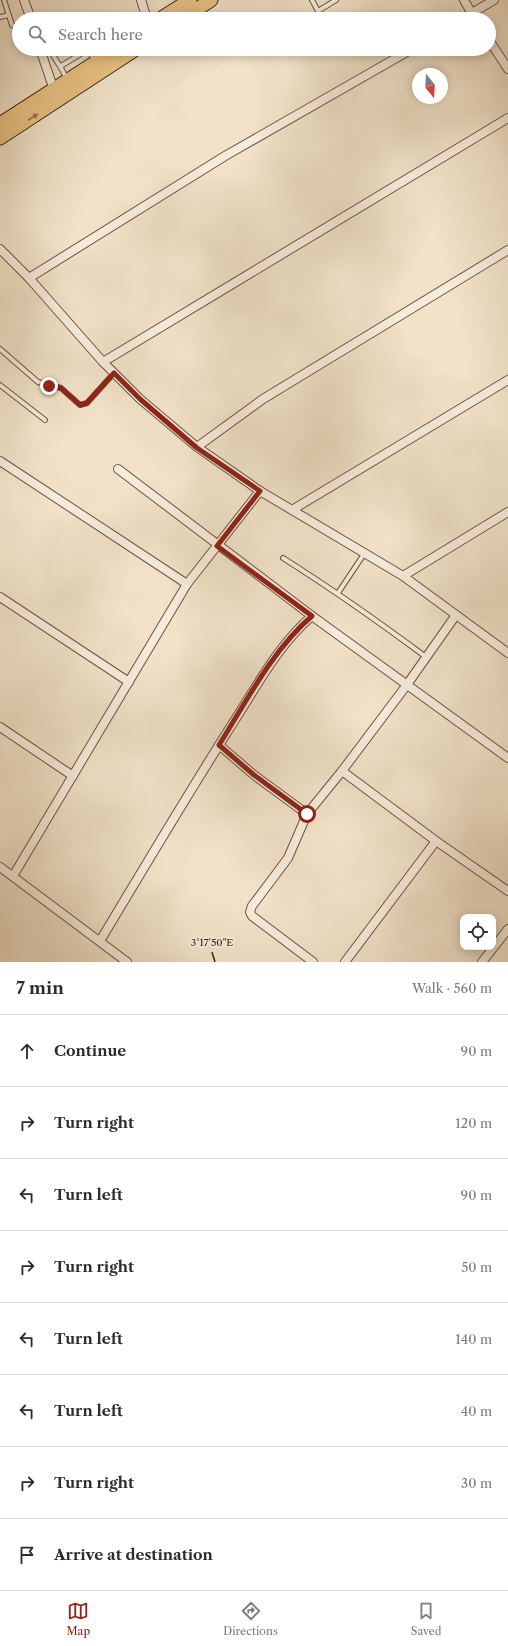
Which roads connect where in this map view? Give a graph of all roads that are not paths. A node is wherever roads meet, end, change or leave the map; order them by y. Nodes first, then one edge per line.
1 (4, 0) edge
2 (24, 0) edge
3 (141, 0) edge
4 (190, 0) edge
5 (211, 0) edge
6 (312, 0) edge
7 (336, 0) edge
8 (464, 0) edge
9 (494, 0) edge
10 (28, 12) edge
11 (145, 12) edge
12 (171, 12) edge
13 (193, 12) edge
14 (472, 12) edge
15 (479, 12) edge
16 (9, 15) junction
17 (0, 18) edge
18 (12, 24) edge
19 (496, 51) edge
20 (42, 56) edge
21 (54, 56) edge
22 (77, 56) edge
23 (92, 56) edge
24 (106, 56) edge
25 (125, 56) edge
26 (400, 56) edge
27 (97, 62) junction
28 (61, 66) junction
29 (508, 69) edge
30 (65, 83) junction
31 (54, 90) junction
32 (508, 118) edge
33 (0, 124) edge
34 (0, 138) edge
35 (0, 249) edge
36 (508, 250) edge
37 (29, 278) junction
38 (0, 349) edge
39 (102, 362) junction
40 (114, 373) junction
41 (508, 380) edge
42 (0, 386) edge
43 (45, 420) dead end
44 (197, 448) junction
45 (0, 461) edge
46 (118, 469) dead end
47 (260, 491) junction
48 (292, 510) junction
49 (508, 512) edge
50 (217, 546) junction
51 (364, 554) junction
52 (283, 558) dead end
53 (403, 576) junction
54 (187, 584) junction
55 (338, 593) junction
56 (0, 597) edge
57 (456, 615) junction
58 (312, 616) junction
59 (508, 653) edge
60 (427, 657) junction
61 (129, 682) junction
62 (406, 686) junction
63 (0, 728) edge
64 (219, 745) junction
65 (508, 758) edge
66 (342, 771) junction
67 (73, 776) junction
68 (307, 814) junction
69 (436, 840) junction
70 (0, 867) edge
71 (12, 876) junction
72 (508, 891) edge
73 (508, 929) edge
74 (100, 941) junction
75 (127, 962) edge
76 (313, 962) edge
77 (345, 962) edge
78 (482, 962) edge

1 - 16 lane
2 - 10 street
3 - 11 street
4 - 12 main road
5 - 13 main road
6 - 7 lane
8 - 14 street
9 - 15 street
16 - 17 lane
16 - 18 lane
19 - 29 street
20 - 31 street
21 - 28 lane
22 - 28 lane
23 - 27 lane
24 - 27 main road
34 -> 25 main road
26 - 37 street
27 - 30 main road
28 - 30 lane
30 - 31 main road
31 - 33 main road
32 - 39 street
35 - 37 street
36 - 44 street
37 - 39 street
38 - 40 lane
39 - 40 street
40 - 44 street
41 - 48 street
42 - 43 lane
44 - 47 street
45 - 54 street
46 - 50 street
47 - 48 street
47 - 50 street
48 - 51 street
49 - 53 street
50 - 54 street
50 - 58 street
51 - 53 street
51 - 55 lane
52 - 55 lane
53 - 57 street
54 - 61 street
55 - 60 lane
56 - 61 street
57 - 59 street
57 - 60 street
58 - 62 street
58 - 64 street
60 - 62 street
61 - 67 street
62 - 65 street
62 - 66 street
63 - 67 street
64 - 68 street
64 - 74 street
66 - 68 street
66 - 69 street
67 - 71 street
68 - 76 street
69 - 72 street
69 - 77 street
70 - 71 street
71 - 74 street
73 - 78 street
74 - 75 street

